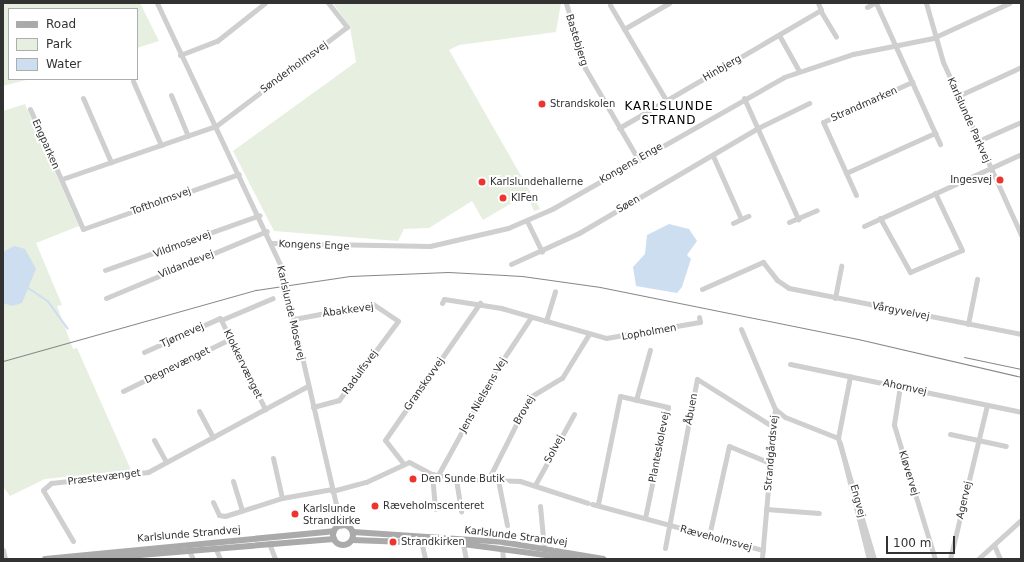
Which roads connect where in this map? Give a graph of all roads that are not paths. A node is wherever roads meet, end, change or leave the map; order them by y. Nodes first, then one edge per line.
1 (157, 3) edge
2 (265, 3) edge
3 (328, 3) edge
4 (566, 3) edge
5 (669, 3) edge
6 (818, 3) edge
7 (875, 3) edge
8 (926, 3) edge
9 (1010, 3) edge
10 (610, 5) dead end
11 (867, 8) dead end
12 (820, 10) junction
13 (624, 29) junction
14 (779, 35) junction
15 (836, 37) dead end
16 (933, 38) junction
17 (895, 46) junction
18 (180, 56) junction
19 (1021, 67) edge
20 (799, 71) junction
21 (133, 81) dead end
22 (912, 82) junction
23 (171, 95) dead end
24 (958, 96) junction
25 (83, 98) dead end
26 (744, 98) junction
27 (666, 100) junction
28 (809, 103) dead end
29 (30, 109) dead end
30 (1021, 122) edge
31 (216, 126) junction
32 (620, 128) junction
33 (758, 128) junction
34 (934, 133) junction
35 (188, 136) junction
36 (978, 141) junction
37 (940, 144) dead end
38 (161, 145) junction
39 (1021, 154) edge
40 (713, 156) junction
41 (638, 160) junction
42 (111, 162) junction
43 (991, 168) junction
44 (846, 173) junction
45 (239, 174) junction
46 (62, 179) junction
47 (935, 193) junction
48 (856, 195) dead end
49 (817, 210) dead end
50 (260, 215) junction
51 (748, 216) dead end
52 (880, 218) junction
53 (742, 219) junction
54 (798, 219) junction
55 (527, 221) junction
56 (733, 222) dead end
57 (789, 222) dead end
58 (864, 226) dead end
59 (83, 229) joint
60 (267, 231) junction
61 (1021, 235) edge
62 (272, 243) junction
63 (542, 252) junction
64 (511, 264) dead end
65 (841, 266) dead end
66 (105, 270) dead end
67 (977, 279) dead end
68 (702, 289) dead end
69 (555, 291) dead end
70 (106, 298) dead end
71 (273, 298) dead end
72 (835, 298) junction
73 (442, 303) dead end
74 (480, 303) junction
75 (531, 317) junction
76 (699, 317) dead end
77 (221, 319) junction
78 (294, 319) junction
79 (398, 321) joint
80 (546, 321) junction
81 (968, 324) junction
82 (741, 329) dead end
83 (589, 334) junction
84 (1021, 334) edge
85 (230, 339) junction
86 (650, 350) dead end
87 (144, 352) dead end
88 (790, 364) dead end
89 (850, 376) junction
90 (308, 386) junction
91 (900, 386) junction
92 (123, 392) dead end
93 (636, 400) junction
94 (987, 405) junction
95 (313, 407) junction
96 (266, 409) junction
97 (775, 409) junction
98 (199, 411) dead end
99 (1021, 412) edge
100 (574, 414) dead end
101 (772, 426) junction
102 (950, 434) dead end
103 (213, 437) junction
104 (154, 440) dead end
105 (839, 441) junction
106 (978, 441) junction
107 (1006, 446) dead end
108 (273, 458) dead end
109 (166, 462) junction
110 (403, 463) junction
111 (770, 463) junction
112 (435, 475) junction
113 (456, 479) junction
114 (488, 480) junction
115 (498, 480) junction
116 (233, 481) dead end
117 (535, 485) junction
118 (332, 490) junction
119 (282, 498) junction
120 (213, 502) dead end
121 (598, 504) junction
122 (540, 506) dead end
123 (435, 509) dead end
124 (766, 510) junction
125 (242, 511) junction
126 (461, 512) dead end
127 (819, 513) dead end
128 (644, 518) junction
129 (1021, 520) edge
130 (507, 525) dead end
131 (668, 525) junction
132 (341, 526) junction
133 (334, 531) junction
134 (353, 532) junction
135 (709, 536) junction
136 (334, 539) junction
137 (352, 540) junction
138 (73, 541) dead end
139 (421, 541) junction
140 (269, 543) junction
141 (463, 544) junction
142 (994, 545) junction
143 (215, 547) junction
144 (188, 548) junction
145 (502, 548) junction
146 (544, 548) junction
147 (665, 548) dead end
148 (3, 550) edge
149 (763, 550) junction
150 (141, 556) edge
151 (546, 556) edge
152 (564, 558) edge
153 (5, 559) edge
154 (45, 559) edge
155 (91, 559) edge
156 (193, 559) edge
157 (220, 559) edge
158 (275, 559) edge
159 (425, 559) edge
160 (466, 559) edge
161 (503, 559) edge
162 (575, 559) edge
163 (604, 559) edge
164 (762, 559) edge
165 (869, 559) edge
166 (874, 559) edge
167 (935, 559) edge
168 (950, 559) edge
169 (978, 559) edge
170 (1000, 559) edge

1 - 18 street, Karlslunde Mosevej
2 - 18 street
3 - 31 street, Sønderholmsvej
4 - 32 street, Bastebjerg
5 - 13 street
6 - 12 street
7 - 11 street
7 - 17 street
8 - 16 street, Karlslunde Parkvej
9 - 16 street, Kongens Enge
10 - 13 street
12 - 14 street, Hinbjerg
12 - 15 street
13 - 27 street
14 - 20 street
14 - 27 street, Hinbjerg
16 - 17 street, Kongens Enge
16 - 24 street, Karlslunde Parkvej
17 - 20 street, Kongens Enge
17 - 22 street
18 - 31 street, Karlslunde Mosevej
19 - 24 street
20 - 26 street, Kongens Enge
21 - 38 street
22 - 34 street
22 - 44 street, Strandmarken
23 - 35 street
24 - 36 street, Karlslunde Parkvej
25 - 42 street
26 - 33 street
26 - 41 street, Kongens Enge
27 - 32 street, Hinbjerg
28 - 33 street, Søen
29 - 46 street, Engparken
30 - 36 street
31 - 35 street, Engparken
31 - 45 street, Karlslunde Mosevej
32 - 41 street, Bastebjerg
33 - 40 street, Søen
33 - 54 street
34 - 37 street
34 - 44 street
35 - 38 street, Engparken
36 - 43 street, Karlslunde Parkvej
38 - 42 street, Engparken
39 - 43 street
40 - 53 street
40 - 63 street, Søen
41 - 55 street, Kongens Enge
42 - 46 street, Engparken
43 - 47 street
43 - 61 street, Karlslunde Parkvej
44 - 48 street, Strandmarken
45 - 50 street, Karlslunde Mosevej
45 - 59 street, Toftholmsvej
46 - 59 street, Engparken
47 - 52 street
47 - 52 street
49 - 54 street
50 - 60 street, Karlslunde Mosevej
50 - 66 street, Vildmosevej
51 - 53 street
52 - 58 street
53 - 56 street
54 - 57 street
55 - 62 street, Kongens Enge
55 - 63 street
60 - 62 street, Karlslunde Mosevej
60 - 70 street, Vildandevej
62 - 78 street, Karlslunde Mosevej
63 - 64 street, Søen
65 - 72 street
67 - 81 street
68 - 72 street, Vårgyvelvej
69 - 80 street
71 - 77 street, Tjørnevej
72 - 81 street, Vårgyvelvej
73 - 74 street, Lopholmen
74 - 75 street, Lopholmen
74 - 110 street, Granskovvej
75 - 80 street, Lopholmen
75 - 112 street, Jens Nielsens Vej
76 - 83 street, Lopholmen
77 - 85 street, Klokkervænget
77 - 87 street, Tjørnevej
78 - 79 street, Åbakkevej
78 - 90 street, Karlslunde Mosevej
79 - 95 street, Radulfsvej
80 - 83 street, Lopholmen
81 - 84 street, Vårgyvelvej
82 - 97 street, Strandgårdsvej
83 - 114 street, Brovej
85 - 92 street, Degnevænget
85 - 96 street, Klokkervænget
86 - 93 street
88 - 89 street, Ahornvej
89 - 91 street, Ahornvej
89 - 105 street
90 - 95 street, Karlslunde Mosevej
90 - 96 street, Præstevænget
91 - 94 street, Ahornvej
91 - 167 street, Kløvervej
93 - 121 street, Planteskolevej
93 - 128 street, Planteskolevej
94 - 99 street, Ahornvej
94 - 106 street, Agervej
95 - 118 street, Karlslunde Mosevej
96 - 103 street, Præstevænget
97 - 101 street, Strandgårdsvej
97 - 105 street
98 - 103 street
100 - 117 street, Solvej
101 - 111 street, Strandgårdsvej
101 - 131 street, Åbuen
102 - 106 street
103 - 109 street, Præstevænget
104 - 109 street
105 - 165 street, Engvej
105 - 166 street, Engvej
106 - 107 street
106 - 168 street, Agervej
108 - 119 street
109 - 138 street, Præstevænget
110 - 112 street, Ræveholmsvej
110 - 118 street
111 - 124 street, Strandgårdsvej
111 - 135 street
112 - 113 street, Ræveholmsvej
112 - 123 street
113 - 114 street, Ræveholmsvej
113 - 126 street
114 - 115 street, Ræveholmsvej
115 - 117 street, Ræveholmsvej
115 - 130 street
116 - 125 street
117 - 121 street, Ræveholmsvej
118 - 119 street
118 - 132 street, Karlslunde Mosevej
119 - 125 street
120 - 125 street
121 - 128 street, Ræveholmsvej
122 - 146 street
124 - 127 street
124 - 149 street, Strandgårdsvej
128 - 131 street, Ræveholmsvej
129 - 142 street
131 - 135 street, Ræveholmsvej
131 - 147 street, Ræveholmsvej
132 - 133 main road
132 - 134 main road
133 - 136 main road
133 - 154 main road, Karlslunde Strandvej
134 - 137 main road
134 - 146 main road, Karlslunde Strandvej
135 - 149 street, Ræveholmsvej
136 - 137 main road
136 - 140 main road, Karlslunde Strandvej
137 - 139 main road, Karlslunde Strandvej
139 - 141 main road, Karlslunde Strandvej
139 - 159 street
140 - 143 main road, Karlslunde Strandvej
140 - 158 street
141 - 145 main road, Karlslunde Strandvej
141 - 160 street
142 - 169 street
142 - 170 street
143 - 144 main road, Karlslunde Strandvej
143 - 157 street
144 - 150 main road, Karlslunde Strandvej
144 - 156 street
145 - 151 main road, Karlslunde Strandvej
145 - 161 street
146 - 163 main road, Karlslunde Strandvej
148 - 153 street
149 - 164 street, Strandgårdsvej
150 - 155 main road, Karlslunde Strandvej
151 - 152 main road, Karlslunde Strandvej
152 - 162 main road, Karlslunde Strandvej

